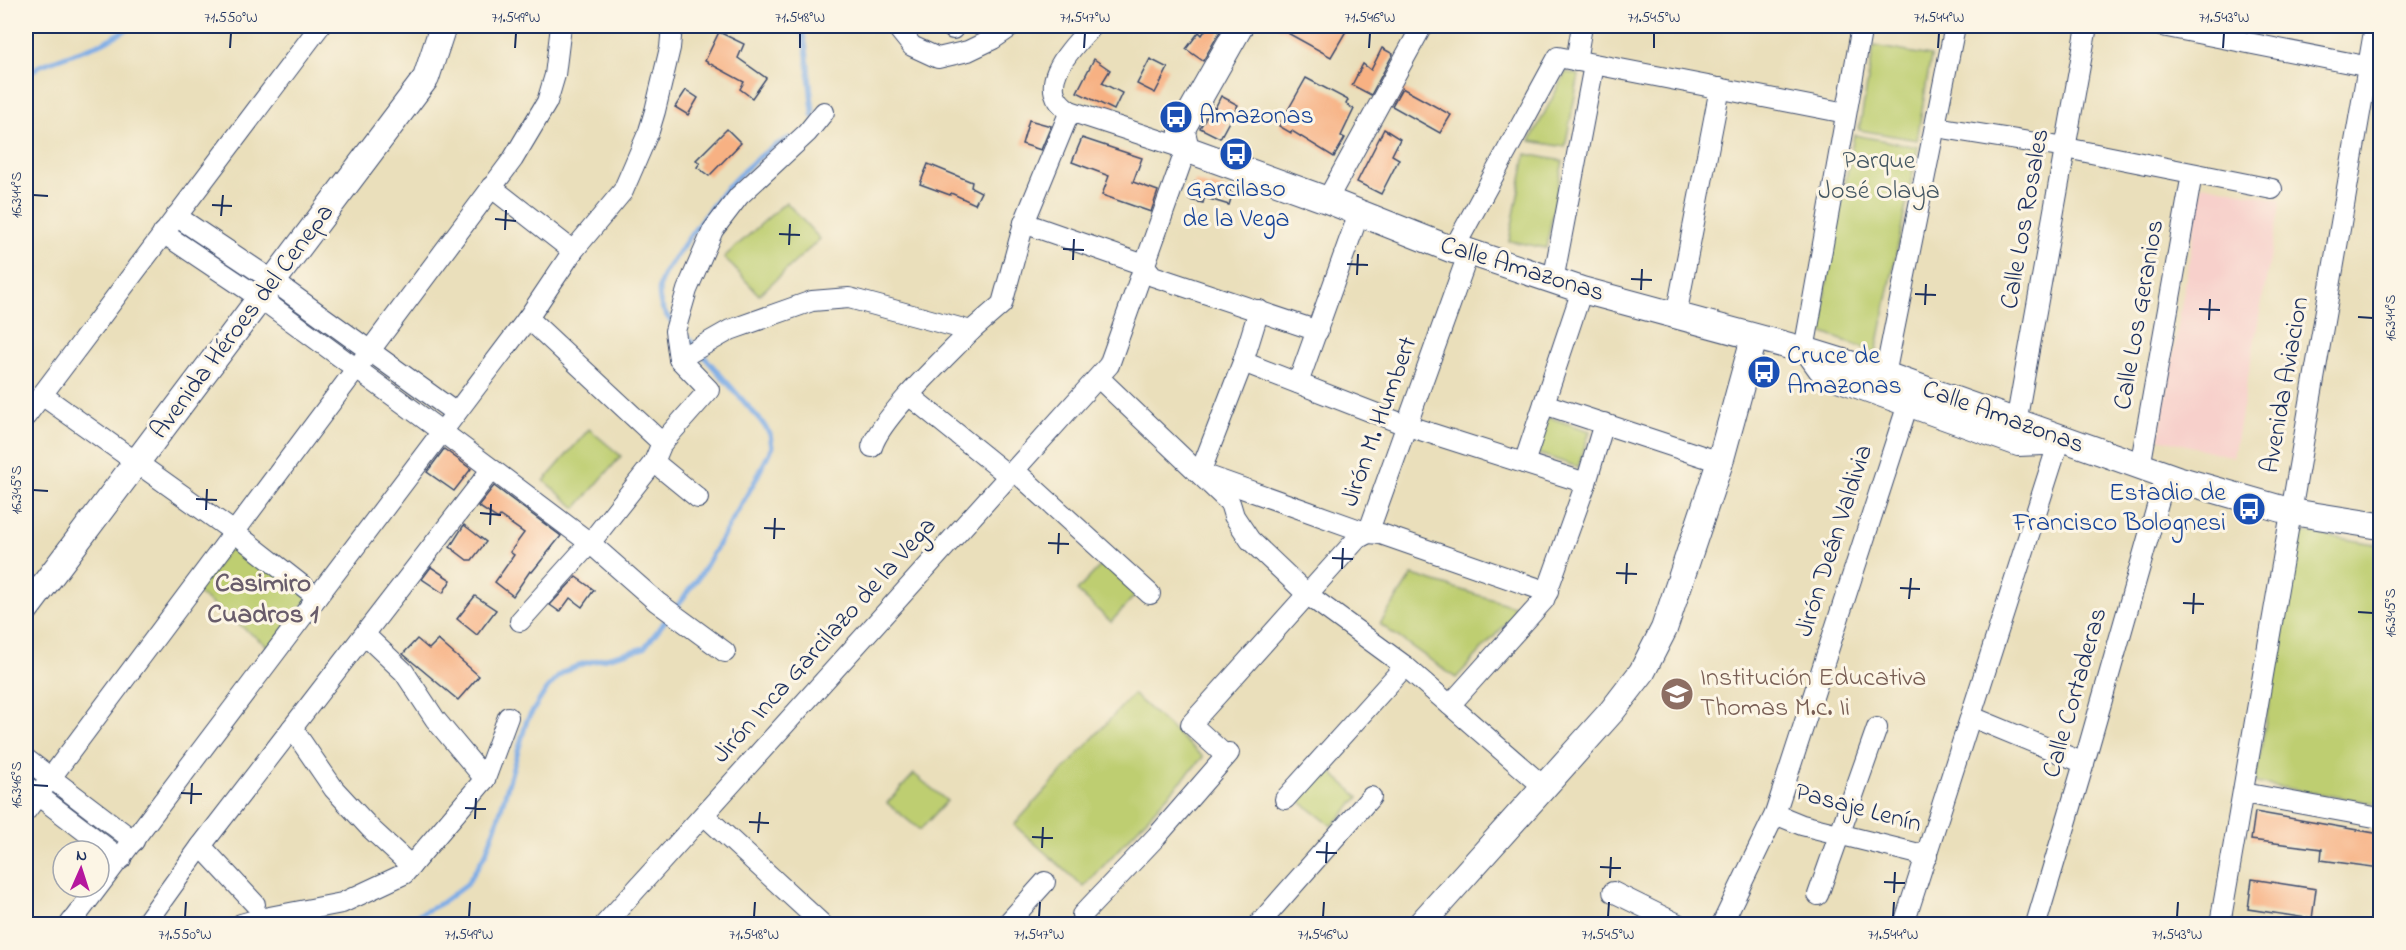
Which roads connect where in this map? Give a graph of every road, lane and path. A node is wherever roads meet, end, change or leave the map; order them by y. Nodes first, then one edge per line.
1 (320, 26) edge
2 (444, 26) edge
3 (561, 26) edge
4 (672, 26) edge
5 (896, 26) edge
6 (1012, 26) edge
7 (1092, 26) edge
8 (1240, 26) edge
9 (1422, 26) edge
10 (1582, 26) edge
11 (1862, 26) edge
12 (1955, 26) edge
13 (2087, 26) edge
14 (2162, 26) edge
15 (2375, 26) edge
16 (2228, 32) edge
17 (1585, 63) junction
18 (2374, 68) edge
19 (1720, 88) junction
20 (1066, 109) junction
21 (824, 112) dead end
22 (1846, 113) junction
23 (1936, 128) junction
24 (2066, 148) junction
25 (1186, 149) junction
26 (2192, 174) junction
27 (491, 187) junction
28 (2272, 189) dead end
29 (1327, 200) junction
30 (1359, 213) junction
31 (176, 216) junction
32 (1024, 223) junction
33 (163, 233) junction
34 (573, 251) junction
35 (1461, 251) junction
36 (1144, 265) junction
37 (1553, 281) junction
38 (267, 290) junction
39 (1582, 290) junction
40 (1259, 310) junction
41 (1676, 316) junction
42 (528, 318) junction
43 (971, 331) junction
44 (1318, 331) junction
45 (1754, 338) junction
46 (368, 350) junction
47 (1804, 350) junction
48 (686, 355) junction
49 (1243, 362) junction
50 (356, 368) junction
51 (1885, 375) junction
52 (1099, 378) junction
53 (1298, 383) junction
54 (42, 395) junction
55 (910, 396) junction
56 (1544, 404) junction
57 (1907, 407) junction
58 (456, 413) junction
59 (26, 416) edge
60 (1604, 423) junction
61 (2016, 423) junction
62 (1408, 426) junction
63 (441, 431) junction
64 (2060, 438) junction
65 (662, 442) junction
66 (872, 447) dead end
67 (654, 462) junction
68 (1720, 462) junction
69 (136, 463) junction
70 (1524, 463) junction
71 (2140, 467) junction
72 (491, 470) junction
73 (1012, 473) junction
74 (1200, 473) junction
75 (2166, 475) junction
76 (1586, 483) junction
77 (698, 498) dead end
78 (2292, 512) junction
79 (2380, 526) edge
80 (234, 532) junction
81 (1368, 534) junction
82 (590, 543) junction
83 (1548, 592) junction
84 (1150, 594) dead end
85 (1308, 595) junction
86 (316, 597) junction
87 (26, 609) edge
88 (520, 621) dead end
89 (365, 635) junction
90 (719, 648) dead end
91 (1406, 666) junction
92 (1450, 705) junction
93 (508, 717) dead end
94 (1972, 717) junction
95 (292, 728) junction
96 (1877, 728) dead end
97 (26, 759) edge
98 (2084, 763) junction
99 (51, 776) junction
100 (485, 778) junction
101 (1544, 787) junction
102 (32, 791) edge
103 (2243, 793) junction
104 (1371, 797) dead end
105 (1286, 799) dead end
106 (26, 811) edge
107 (1775, 814) junction
108 (704, 815) junction
109 (2380, 819) edge
110 (1839, 835) junction
111 (134, 842) junction
112 (201, 846) junction
113 (1927, 856) junction
114 (121, 859) junction
115 (411, 866) junction
116 (1045, 882) dead end
117 (1613, 892) dead end
118 (1818, 895) dead end
119 (255, 904) dead end
120 (1082, 915) dead end
121 (70, 924) edge
122 (145, 924) edge
123 (242, 924) edge
124 (605, 924) edge
125 (822, 924) edge
126 (1007, 924) edge
127 (1259, 924) edge
128 (1421, 924) edge
129 (1678, 924) edge
130 (1722, 924) edge
131 (1904, 924) edge
132 (2036, 924) edge
133 (2220, 924) edge

1 - 31 street
2 - 38 street, Avenida Héroes del Cenepa
3 - 27 street
4 - 34 street
5 - 6 street
7 - 20 street
8 - 25 street
9 - 29 street
10 - 17 street
11 - 22 street
12 - 23 street
13 - 24 street, Calle Los Rosales
14 - 16 street
15 - 18 street, Avenida Aviacion
16 - 18 street
17 - 19 street
17 - 35 street, Jirón M. Humbert
17 - 37 street
18 - 78 street, Avenida Aviacion
19 - 22 street
19 - 41 street
20 - 25 street
20 - 32 street
21 - 48 street
22 - 47 street
23 - 24 street
23 - 51 street
24 - 26 street
24 - 61 street, Calle Los Rosales
25 - 29 street, Calle Amazonas
25 - 36 street, Jirón Inca Garcilazo de la Vega
26 - 28 street
26 - 71 street, Calle Los Geranios
27 - 34 street
27 - 46 street
29 - 30 street, Calle Amazonas
30 - 35 street, Calle Amazonas
30 - 44 street
31 - 33 street
31 - 38 street
32 - 36 street
32 - 43 street
33 - 38 street
33 - 54 street
34 - 42 street
35 - 37 street, Calle Amazonas
35 - 62 street, Jirón M. Humbert
36 - 40 street
36 - 52 street, Jirón Inca Garcilazo de la Vega
37 - 39 street, Calle Amazonas
38 - 46 street
38 - 50 street
38 - 69 street, Avenida Héroes del Cenepa
39 - 41 street, Calle Amazonas
39 - 56 street
40 - 44 street
40 - 49 street
41 - 45 street, Calle Amazonas
42 - 58 street
42 - 65 street
43 - 48 street
43 - 55 street
44 - 53 street
45 - 47 street, Calle Amazonas
45 - 68 street
46 - 50 street
46 - 58 street
47 - 51 street, Calle Amazonas
47 - 57 street
48 - 65 street
49 - 53 street
49 - 74 street
50 - 63 street
50 - 80 street
51 - 61 street, Calle Amazonas
52 - 73 street, Jirón Inca Garcilazo de la Vega
52 - 74 street
53 - 62 street
54 - 59 street
54 - 69 street
55 - 66 street
55 - 73 street
56 - 60 street
56 - 70 street
57 - 64 street
57 - 107 street, Jirón Deán Valdivia
58 - 63 street
60 - 68 street
60 - 76 street
61 - 64 street, Calle Amazonas
62 - 70 street
62 - 81 street, Jirón M. Humbert
63 - 72 street
63 - 86 street
64 - 71 street, Calle Amazonas
64 - 94 street
65 - 67 street
67 - 77 street
67 - 82 street
68 - 101 street
69 - 80 street
69 - 87 street, Avenida Héroes del Cenepa
70 - 76 street
71 - 75 street, Calle Amazonas
72 - 82 street
72 - 89 street
73 - 84 street
73 - 108 street, Jirón Inca Garcilazo de la Vega
74 - 81 street
74 - 85 street
75 - 78 street, Calle Amazonas
75 - 98 street, Calle Cortaderas
76 - 83 street
78 - 79 street, Calle Amazonas
78 - 103 street, Avenida Aviacion
80 - 86 street
80 - 99 street
81 - 83 street
81 - 85 street, Jirón M. Humbert
82 - 88 street
82 - 90 street
83 - 92 street
85 - 91 street
85 - 120 street, Jirón M. Humbert
86 - 111 street
89 - 95 street
89 - 100 street
91 - 92 street
91 - 105 street
92 - 101 street
93 - 100 street
94 - 98 street
94 - 113 street
95 - 112 street
95 - 115 street
96 - 110 street
97 - 99 street
98 - 132 street, Calle Cortaderas
99 - 102 street
99 - 111 street
100 - 115 street
101 - 128 street
102 - 106 street
102 - 114 street
103 - 109 street
103 - 133 street, Avenida Aviacion
104 - 127 street
107 - 110 street, Pasaje Lenín
107 - 130 street, Jirón Deán Valdivia
108 - 124 street, Jirón Inca Garcilazo de la Vega
108 - 125 street
110 - 113 street, Pasaje Lenín
110 - 118 street
111 - 114 street
112 - 119 street
112 - 122 street
113 - 131 street
114 - 121 street
115 - 123 street
116 - 126 street
117 - 129 street

